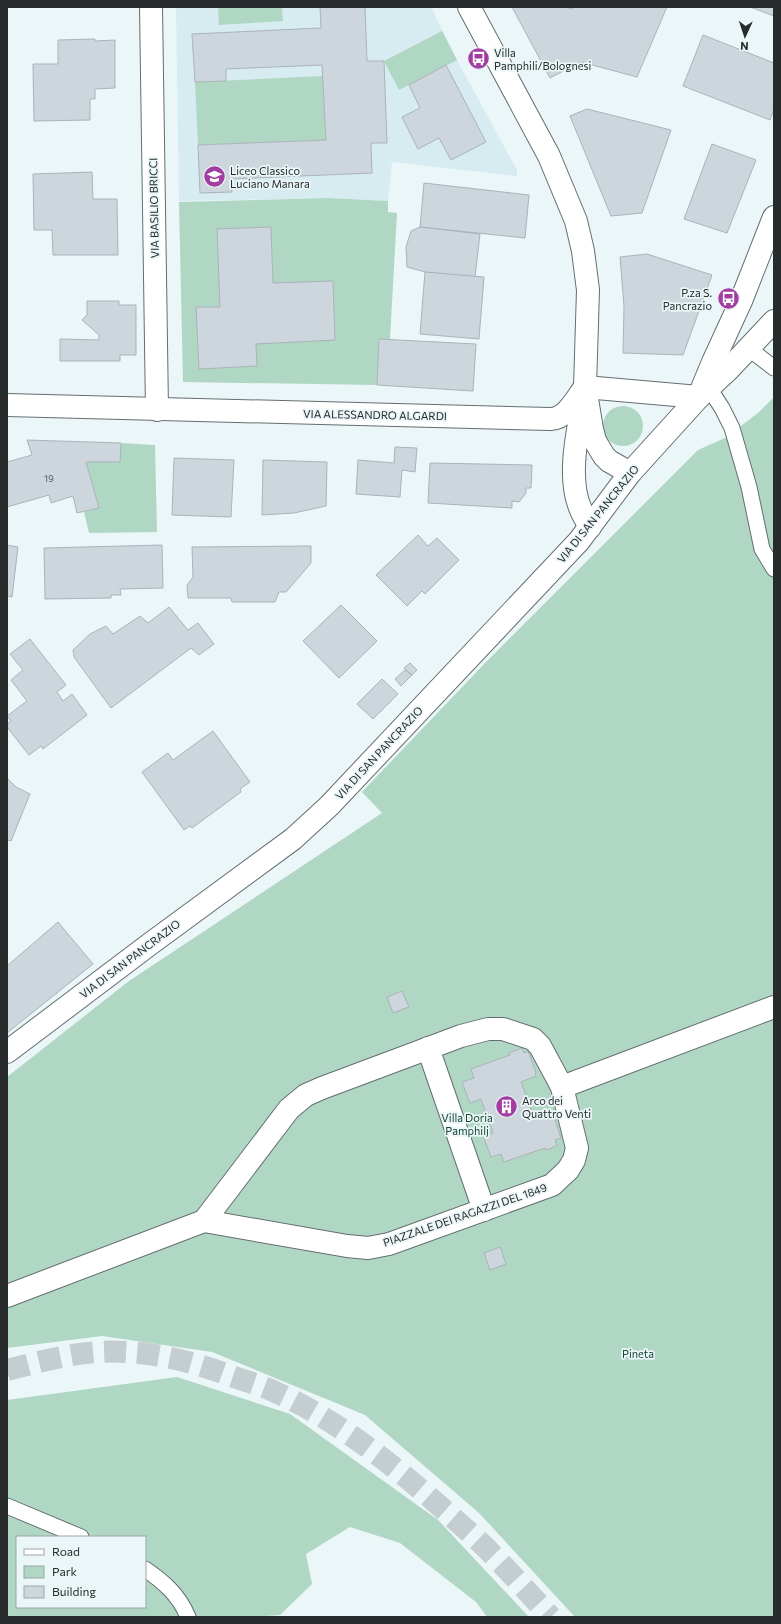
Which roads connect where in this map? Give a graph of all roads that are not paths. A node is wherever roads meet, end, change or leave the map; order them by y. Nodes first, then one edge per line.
1 (151, 7) edge
2 (468, 7) edge
3 (774, 217) edge
4 (774, 321) edge
5 (748, 348) junction
6 (774, 368) edge
7 (585, 387) junction
8 (704, 393) junction
9 (7, 405) edge
10 (157, 410) junction
11 (630, 473) junction
12 (590, 527) junction
13 (774, 568) edge
14 (774, 1007) edge
15 (428, 1048) junction
16 (7, 1052) edge
17 (562, 1087) junction
18 (484, 1210) junction
19 (204, 1221) junction
20 (7, 1296) edge
21 (7, 1506) edge
22 (79, 1536) edge
23 (146, 1570) edge
24 (188, 1617) edge

1 - 10 street, VIA BASILIO BRICCI
2 - 7 street
3 - 8 street
4 - 5 street, VIA DI SAN PANCRAZIO
5 - 6 lane
5 - 8 street, VIA DI SAN PANCRAZIO
7 - 8 street
7 - 10 street, VIA ALESSANDRO ALGARDI
7 - 11 street
7 - 12 street
8 - 11 street, VIA DI SAN PANCRAZIO
8 - 13 lane
9 - 10 street, VIA ALESSANDRO ALGARDI
11 - 12 street, VIA DI SAN PANCRAZIO
12 - 16 street, VIA DI SAN PANCRAZIO
14 - 17 street
15 - 17 street, PIAZZALE DEI RAGAZZI DEL 1849
15 - 18 street
15 - 19 street, PIAZZALE DEI RAGAZZI DEL 1849
17 - 18 street, PIAZZALE DEI RAGAZZI DEL 1849
18 - 19 street, PIAZZALE DEI RAGAZZI DEL 1849
19 - 20 street
21 - 22 lane
23 - 24 lane

